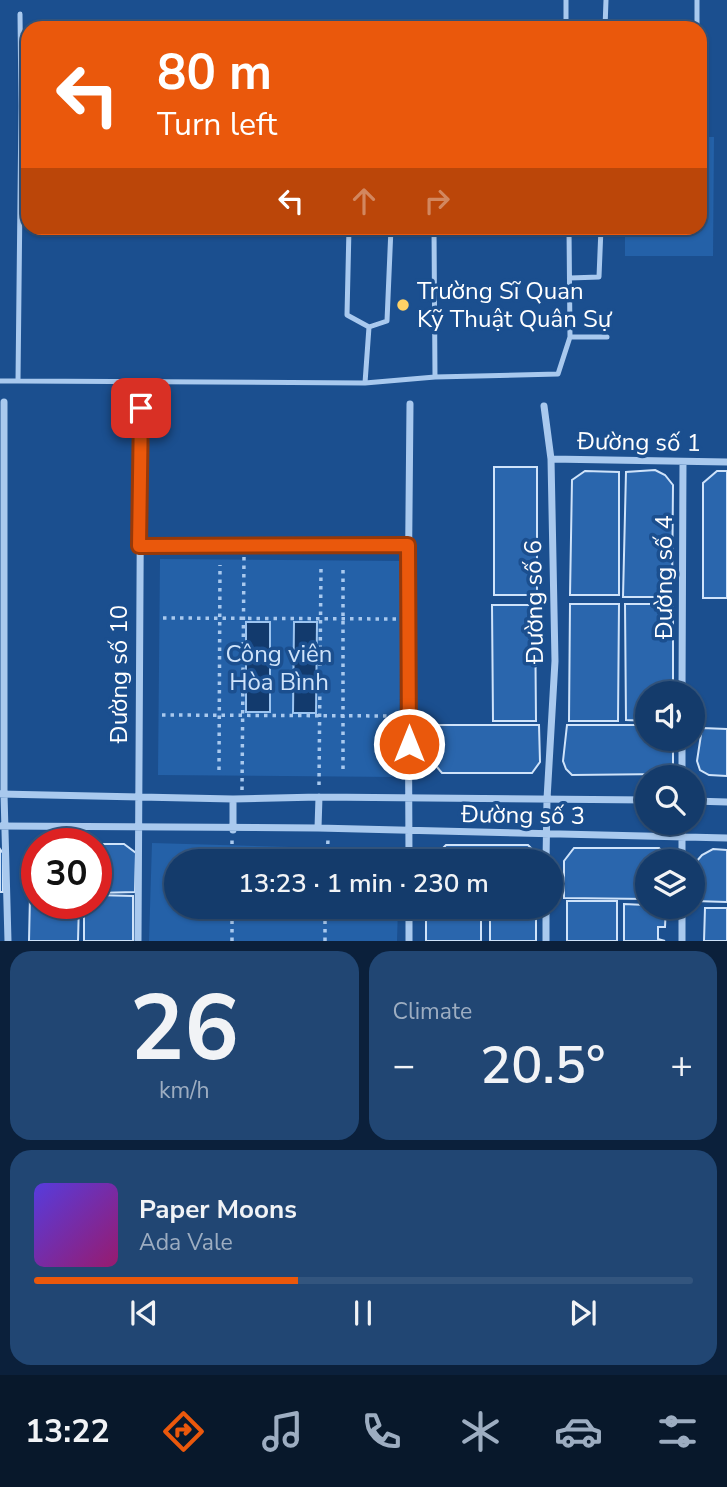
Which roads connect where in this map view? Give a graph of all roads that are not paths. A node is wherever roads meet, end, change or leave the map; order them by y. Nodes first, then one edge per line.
1 (566, 0) edge
2 (606, 0) edge
3 (697, 0) edge
4 (20, 14) dead end
5 (566, 21) edge
6 (605, 21) edge
7 (697, 21) edge
8 (20, 35) joint
9 (21, 106) joint
10 (349, 235) edge
11 (391, 235) edge
12 (434, 235) edge
13 (569, 235) edge
14 (601, 235) edge
15 (570, 278) junction
16 (369, 327) junction
17 (570, 337) junction
18 (607, 337) dead end
19 (435, 377) junction
20 (0, 381) edge
21 (18, 381) junction
22 (365, 383) junction
23 (4, 402) dead end
24 (410, 404) dead end
25 (544, 406) dead end
26 (141, 408) dead end
27 (551, 459) junction
28 (683, 462) junction
29 (727, 462) edge
30 (408, 545) junction
31 (139, 546) junction
32 (682, 681) edge
33 (2, 794) edge
34 (139, 796) junction
35 (319, 797) junction
36 (408, 798) junction
37 (238, 799) junction
38 (547, 799) junction
39 (635, 800) edge
40 (705, 801) edge
41 (727, 802) edge
42 (3, 826) edge
43 (318, 828) junction
44 (139, 829) junction
45 (233, 830) junction
46 (409, 831) junction
47 (546, 835) junction
48 (682, 837) junction
49 (727, 838) edge
50 (409, 849) edge
51 (546, 849) edge
52 (682, 849) edge
53 (409, 919) edge
54 (546, 919) edge
55 (682, 919) edge
56 (8, 941) edge
57 (138, 941) edge
58 (409, 941) edge
59 (546, 941) edge
60 (682, 941) edge

1 - 5 lane
2 - 6 lane
3 - 7 lane
4 - 8 lane
8 - 9 lane
9 - 21 lane
10 - 16 lane
11 - 16 lane
12 - 19 lane
13 - 15 lane
14 - 15 lane
15 - 17 lane
16 - 22 lane
17 - 18 lane
17 - 19 lane
19 - 22 lane
20 - 21 lane
21 - 22 lane
23 - 33 street
24 - 30 street
25 - 27 street, Đường số 6
26 - 31 street, Đường số 10
27 - 28 street, Đường số 1
27 - 38 street, Đường số 6
28 - 29 street, Đường số 1
28 - 32 street, Đường số 4
30 - 31 street
30 - 36 street
31 - 34 street, Đường số 10
33 - 34 street, Đường số 3
33 - 42 street
34 - 37 street, Đường số 3
34 - 44 street, Đường số 10
35 - 36 street, Đường số 3
35 - 37 street, Đường số 3
35 - 43 street
36 - 38 street, Đường số 3
36 - 46 street
37 - 45 street
38 - 39 street, Đường số 3
38 - 47 street
40 - 41 street
42 - 44 street, Đường số 3
42 - 56 street
43 - 45 street, Đường số 3
43 - 46 street, Đường số 3
44 - 45 street, Đường số 3
44 - 57 street, Đường số 10
46 - 47 street, Đường số 3
46 - 50 street
47 - 48 street, Đường số 3
47 - 51 street
48 - 49 street, Đường số 3
48 - 52 street
53 - 58 street
54 - 59 street
55 - 60 street

